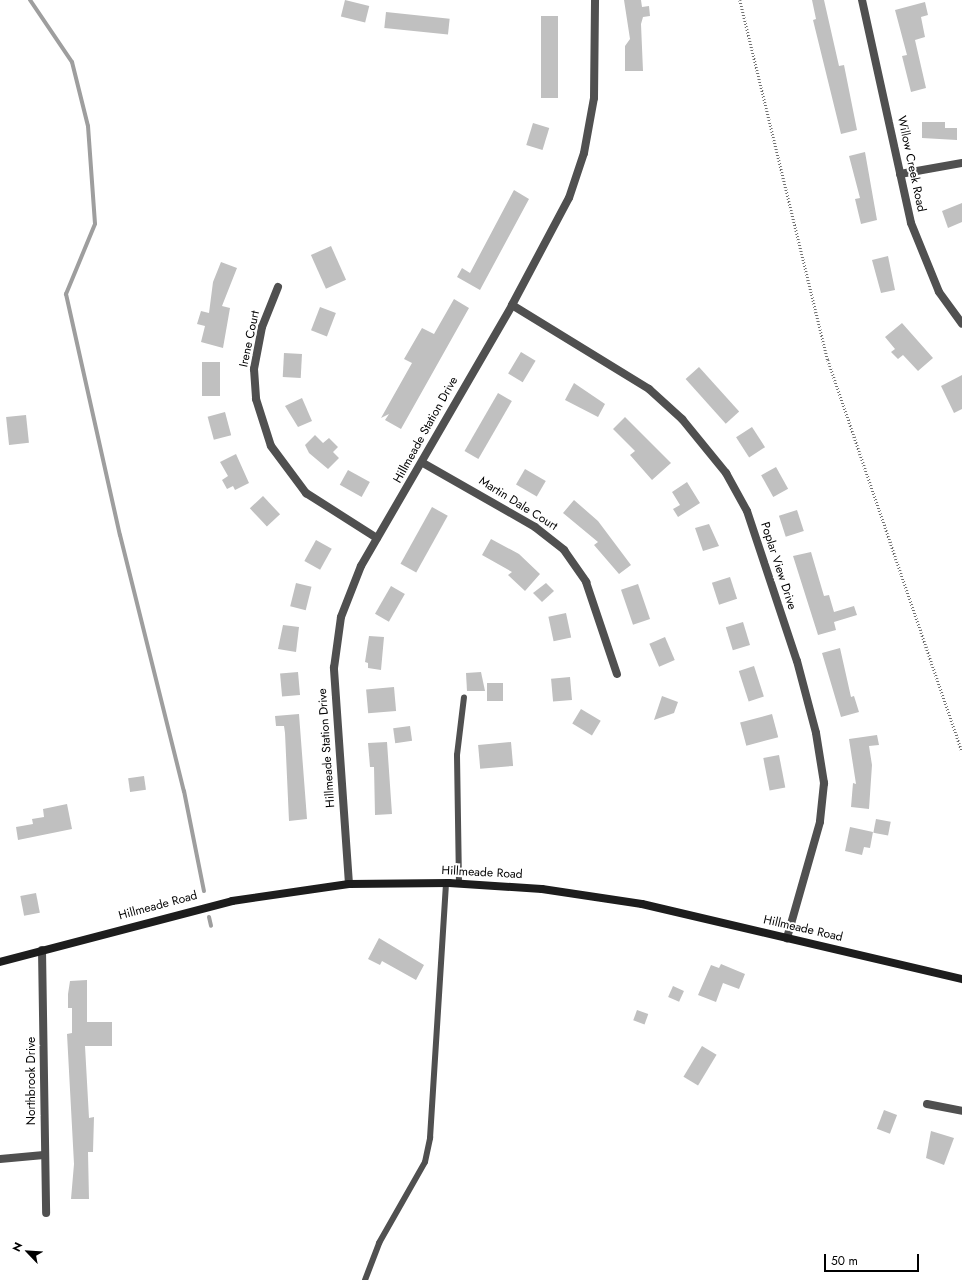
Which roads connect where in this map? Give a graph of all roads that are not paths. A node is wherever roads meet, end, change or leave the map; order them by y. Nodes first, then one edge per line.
1 (595, 0) edge
2 (862, 0) edge
3 (962, 163) edge
4 (900, 174) junction
5 (278, 287) dead end
6 (512, 305) junction
7 (962, 324) edge
8 (423, 463) junction
9 (377, 538) junction
10 (617, 674) dead end
11 (464, 697) dead end
12 (446, 883) junction
13 (459, 883) junction
14 (349, 884) junction
15 (787, 938) junction
16 (42, 950) junction
17 (0, 962) edge
18 (962, 979) edge
19 (927, 1104) dead end
20 (962, 1111) edge
21 (44, 1155) junction
22 (0, 1158) edge
23 (46, 1213) dead end
24 (365, 1280) edge

1 - 6 street, Hillmeade Station Drive
2 - 4 street, Willow Creek Road
3 - 4 street
4 - 7 street, Willow Creek Road
5 - 9 street, Irene Court
6 - 8 street, Hillmeade Station Drive
6 - 15 street, Poplar View Drive
8 - 9 street, Hillmeade Station Drive
8 - 10 street, Martin Dale Court
9 - 14 street, Hillmeade Station Drive
11 - 13 lane
12 - 13 street, Hillmeade Road
12 - 14 street, Hillmeade Road
12 - 24 lane
13 - 15 street, Hillmeade Road
14 - 16 street, Hillmeade Road
15 - 18 street, Hillmeade Road
16 - 17 street, Hillmeade Road
16 - 21 street, Northbrook Drive
19 - 20 street
21 - 22 street
21 - 23 street, Northbrook Drive

